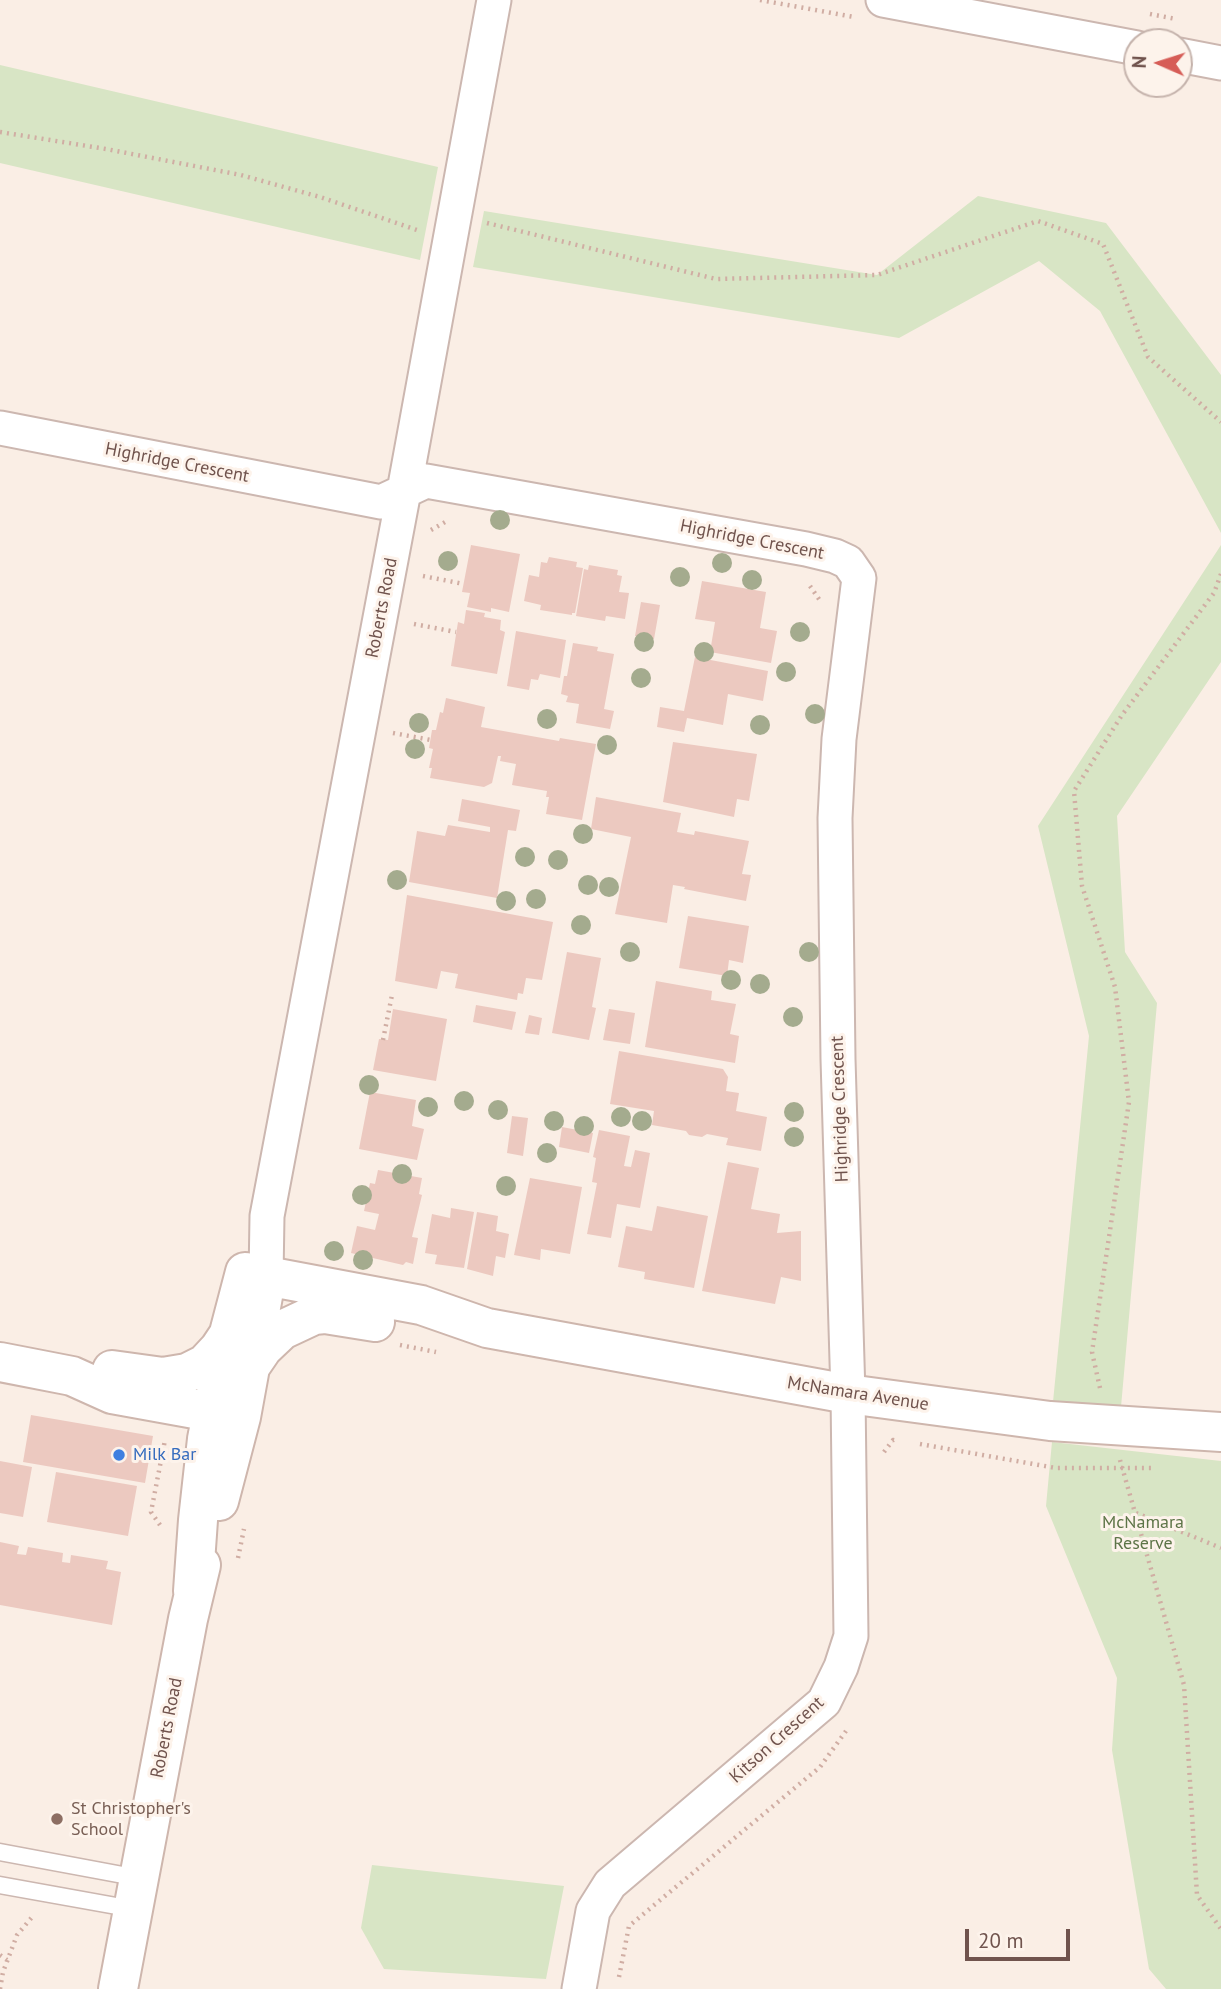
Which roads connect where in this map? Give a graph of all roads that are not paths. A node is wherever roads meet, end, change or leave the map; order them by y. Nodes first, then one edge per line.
1 (494, 0) edge
2 (883, 0) edge
3 (1123, 45) edge
4 (1193, 58) edge
5 (1221, 63) edge
6 (0, 428) edge
7 (404, 491) junction
8 (256, 1275) junction
9 (498, 1330) junction
10 (229, 1334) junction
11 (0, 1362) edge
12 (250, 1367) junction
13 (72, 1376) junction
14 (848, 1394) junction
15 (227, 1415) junction
16 (1221, 1432) edge
17 (0, 1852) edge
18 (0, 1885) edge
19 (136, 1893) junction
20 (118, 1989) edge
21 (579, 1989) edge

1 - 7 street, Roberts Road
2 - 3 street
4 - 5 street
6 - 7 street, Highridge Crescent
7 - 8 street, Roberts Road
7 - 14 street, Highridge Crescent
8 - 9 street, McNamara Avenue
8 - 10 street, Roberts Road
8 - 12 street, Roberts Road
9 - 12 street, McNamara Avenue
9 - 14 street, McNamara Avenue
10 - 13 street
10 - 15 street, Roberts Road
11 - 13 street
12 - 15 street, Roberts Road
13 - 15 street
14 - 16 street, McNamara Avenue
14 - 21 street, Kitson Crescent
15 - 19 street, Roberts Road
17 - 19 lane
18 - 19 lane
19 - 20 street, Roberts Road

